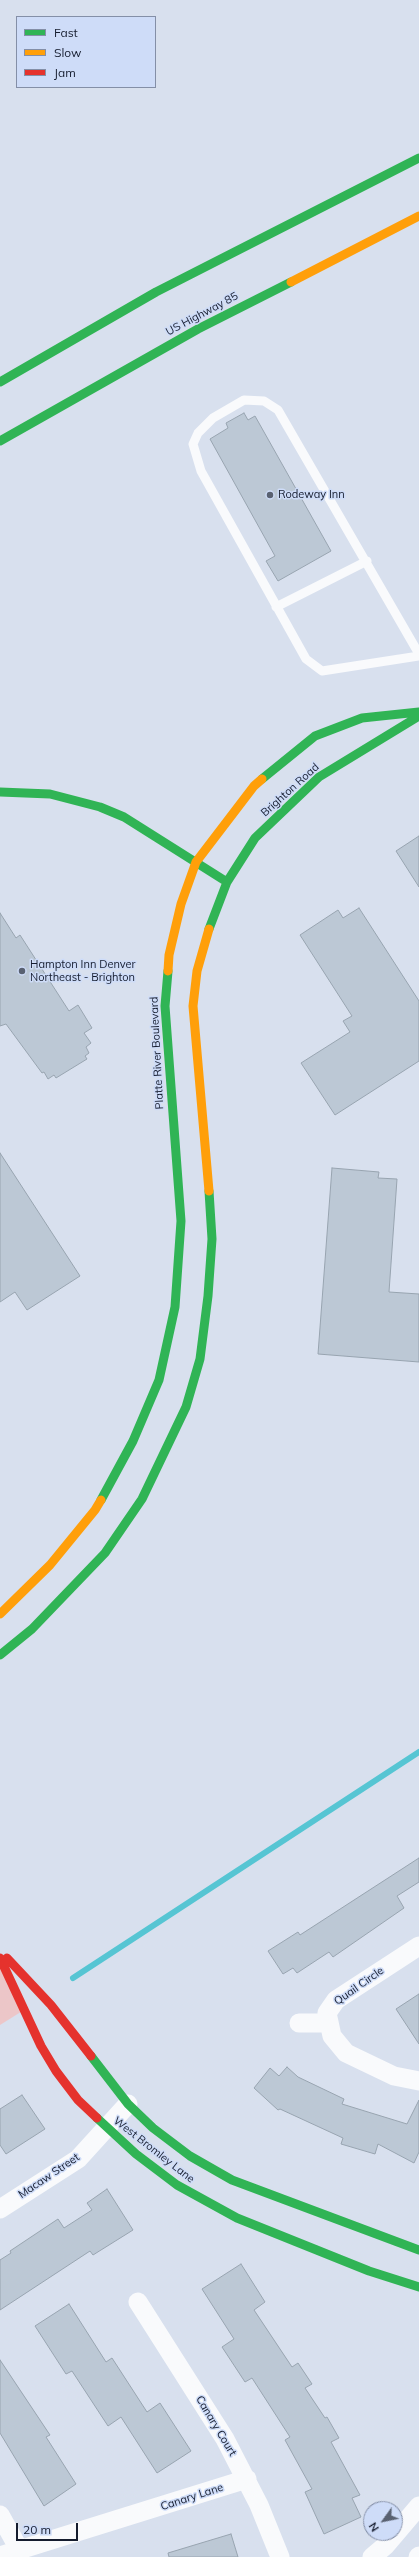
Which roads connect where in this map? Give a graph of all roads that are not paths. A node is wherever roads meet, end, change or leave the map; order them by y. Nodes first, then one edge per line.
1 (419, 158) edge
2 (419, 216) edge
3 (0, 382) edge
4 (0, 441) edge
5 (367, 561) junction
6 (276, 607) junction
7 (419, 655) edge
8 (419, 712) edge
9 (419, 716) edge
10 (0, 792) edge
11 (196, 862) junction
12 (227, 882) junction
13 (207, 1147) junction
14 (196, 1148) dead end
15 (0, 1614) edge
16 (0, 1655) edge
17 (419, 1946) edge
18 (0, 1950) edge
19 (0, 1958) edge
20 (299, 2023) dead end
21 (327, 2023) junction
22 (419, 2081) edge
23 (128, 2104) junction
24 (106, 2128) junction
25 (0, 2209) edge
26 (419, 2250) edge
27 (419, 2287) edge
28 (138, 2302) dead end
29 (247, 2479) junction
30 (419, 2506) edge
31 (0, 2515) edge
32 (19, 2549) junction
33 (0, 2556) edge
34 (280, 2557) edge
35 (372, 2557) edge

1 - 3 main road
2 - 4 main road, US Highway 85
5 - 6 lane
5 - 6 lane
5 - 7 lane
6 - 7 lane
8 - 11 main road
9 - 12 main road, Brighton Road
10 - 11 main road
11 - 12 main road
11 - 15 main road, Platte River Boulevard
12 - 13 main road
13 - 14 main road
13 - 16 main road
17 - 21 street, Quail Circle
18 - 23 main road, West Bromley Lane
19 - 24 main road, West Bromley Lane
20 - 21 street
21 - 22 street
23 - 24 street, Macaw Street
23 - 26 main road, West Bromley Lane
24 - 25 street, Macaw Street
24 - 27 main road, West Bromley Lane
28 - 29 street, Canary Court
29 - 32 street, Canary Lane
29 - 34 street, Canary Court
30 - 35 street
31 - 32 street
32 - 33 street, Canary Lane

